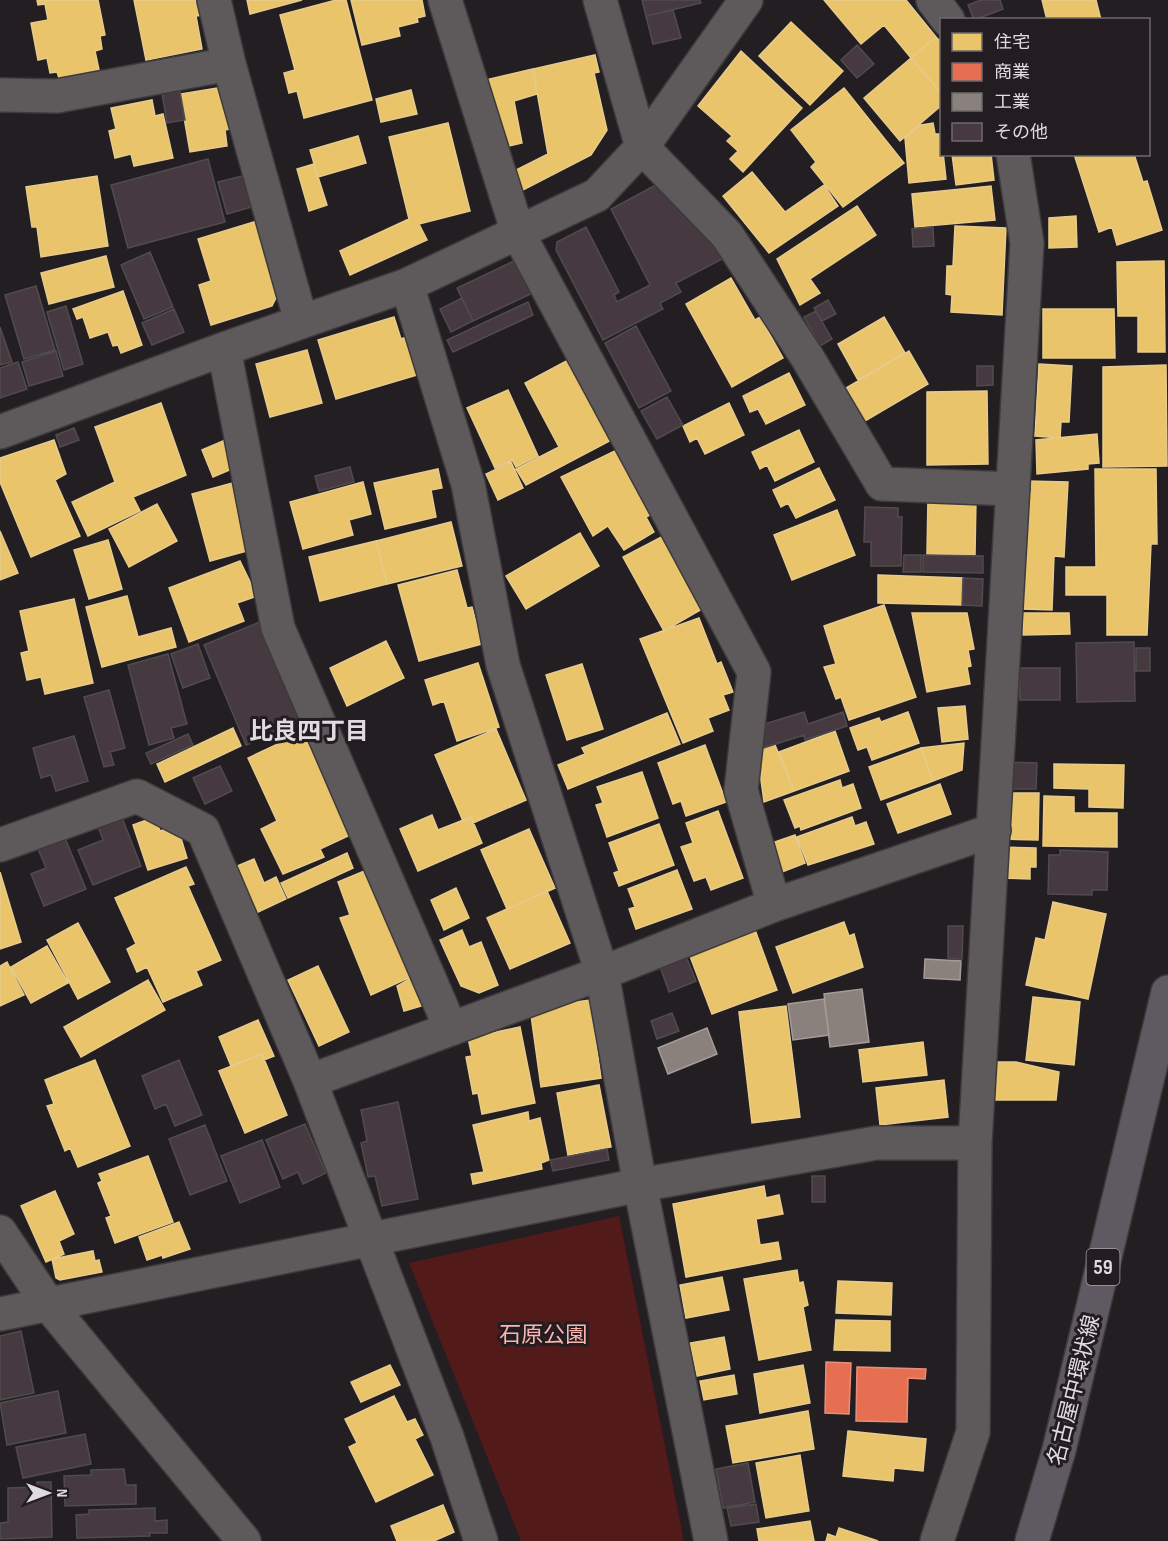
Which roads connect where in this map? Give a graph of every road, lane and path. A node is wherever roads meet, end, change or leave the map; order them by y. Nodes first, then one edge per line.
1 (214, 0) edge
2 (445, 0) edge
3 (600, 0) edge
4 (746, 0) edge
5 (933, 0) edge
6 (946, 18) edge
7 (229, 64) junction
8 (0, 94) edge
9 (642, 147) junction
10 (1013, 156) edge
11 (518, 233) junction
12 (407, 285) junction
13 (301, 321) junction
14 (224, 349) junction
15 (0, 432) edge
16 (1013, 489) junction
17 (994, 830) junction
18 (0, 845) edge
19 (774, 905) junction
20 (602, 973) junction
21 (1168, 992) edge
22 (451, 1029) junction
23 (310, 1081) junction
24 (975, 1143) junction
25 (640, 1185) junction
26 (0, 1232) edge
27 (370, 1239) junction
28 (48, 1304) junction
29 (0, 1314) edge
30 (244, 1541) edge
31 (481, 1541) edge
32 (711, 1541) edge
33 (937, 1541) edge
34 (1032, 1541) edge

1 - 7 street
2 - 11 street
3 - 9 street
4 - 9 street
5 - 6 street
7 - 8 street
7 - 13 street
9 - 11 street
9 - 16 street
10 - 16 street
11 - 12 street
11 - 19 street
12 - 13 street
12 - 20 street
13 - 14 street
14 - 15 street
14 - 22 street
16 - 17 street
17 - 19 street
17 - 24 street
18 - 23 street
19 - 20 street
20 - 22 street
20 - 25 street
21 - 34 main road, 名古屋中環状線 / 59
22 - 23 street
23 - 27 street
24 - 25 street
24 - 33 street
25 - 27 street
25 - 32 street
26 - 28 street
27 - 28 street
27 - 31 street
28 - 29 street
28 - 30 street

